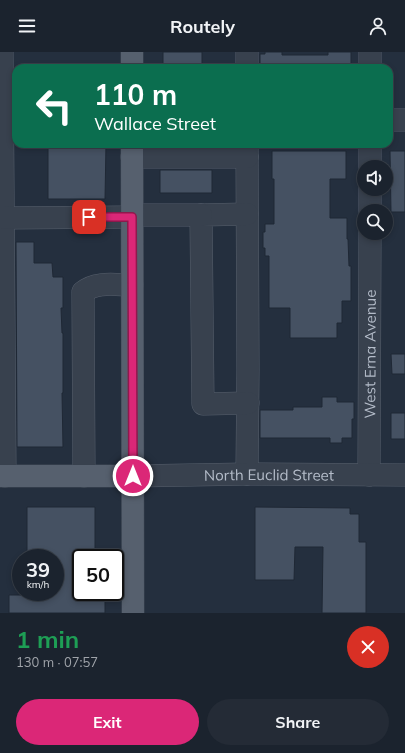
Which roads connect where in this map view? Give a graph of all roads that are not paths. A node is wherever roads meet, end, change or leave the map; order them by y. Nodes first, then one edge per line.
1 (2, 52) edge
2 (132, 52) edge
3 (247, 52) edge
4 (370, 52) edge
5 (132, 64) edge
6 (247, 64) edge
7 (370, 64) edge
8 (393, 120) edge
9 (405, 120) edge
10 (370, 148) edge
11 (132, 150) edge
12 (247, 150) edge
13 (370, 160) edge
14 (247, 214) junction
15 (201, 215) junction
16 (132, 216) junction
17 (1, 218) edge
18 (370, 240) edge
19 (132, 285) junction
20 (2, 292) edge
21 (2, 328) edge
22 (2, 368) edge
23 (248, 403) junction
24 (247, 474) junction
25 (369, 475) junction
26 (405, 475) edge
27 (2, 476) edge
28 (84, 476) junction
29 (133, 476) junction
30 (133, 613) edge

1 - 17 street
2 - 5 main road
3 - 6 street
4 - 7 street
8 - 9 street
10 - 13 street
11 - 12 street
11 - 16 main road
12 - 14 street
14 - 15 street
14 - 23 street
15 - 16 street
15 - 23 street
16 - 17 street
16 - 19 main road
17 - 20 street
18 - 25 street, West Erna Avenue
19 - 28 street
19 - 29 main road
20 - 21 street
21 - 22 street
22 - 27 street
23 - 24 street
24 - 25 street, North Euclid Street
24 - 29 street, North Euclid Street
25 - 26 street, North Euclid Street
27 - 28 main road
28 - 29 main road
29 - 30 main road

